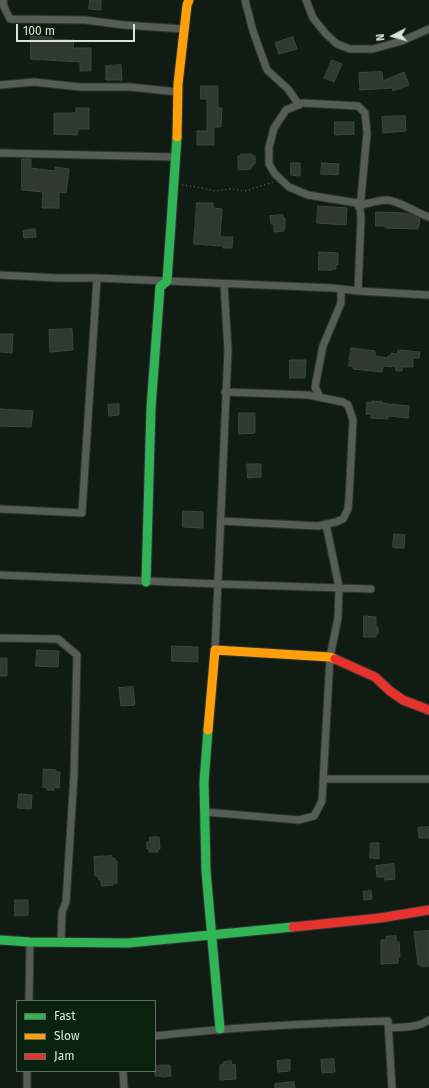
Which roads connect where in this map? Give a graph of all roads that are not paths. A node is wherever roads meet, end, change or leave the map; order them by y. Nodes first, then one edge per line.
1 (3, 0) edge
2 (189, 0) edge
3 (245, 0) edge
4 (306, 0) edge
5 (184, 29) junction
6 (429, 29) edge
7 (0, 85) edge
8 (178, 92) junction
9 (299, 105) junction
10 (0, 153) edge
11 (175, 157) junction
12 (361, 207) junction
13 (429, 217) edge
14 (0, 275) edge
15 (97, 278) junction
16 (167, 281) junction
17 (224, 284) junction
18 (341, 289) junction
19 (358, 291) junction
20 (429, 295) edge
21 (225, 392) junction
22 (320, 397) junction
23 (0, 509) edge
24 (220, 521) junction
25 (326, 524) junction
26 (0, 575) edge
27 (146, 582) junction
28 (218, 584) junction
29 (339, 587) junction
30 (371, 589) dead end
31 (0, 638) edge
32 (215, 650) junction
33 (330, 657) junction
34 (429, 710) edge
35 (323, 779) junction
36 (429, 779) edge
37 (205, 812) junction
38 (429, 910) edge
39 (212, 935) junction
40 (0, 940) edge
41 (30, 942) junction
42 (61, 942) junction
43 (29, 1000) edge
44 (429, 1020) edge
45 (389, 1028) junction
46 (220, 1029) junction
47 (156, 1036) edge
48 (27, 1072) edge
49 (122, 1072) edge
50 (27, 1088) edge
51 (124, 1088) edge
52 (392, 1088) edge

1 - 5 street
2 - 5 street
3 - 9 street
4 - 6 street
5 - 8 street
7 - 8 street
8 - 11 street
9 - 12 street
9 - 12 street
10 - 11 street
11 - 16 street
12 - 13 street
12 - 19 street
14 - 15 street
15 - 16 street
15 - 23 street
16 - 17 street
16 - 27 street
17 - 18 street
17 - 21 street
18 - 19 street
18 - 22 street
19 - 20 street
21 - 22 street
21 - 24 street
22 - 25 street
24 - 25 street
24 - 28 street
25 - 29 street
26 - 27 street
27 - 28 street
28 - 29 street
28 - 32 street
29 - 30 street
29 - 33 street
31 - 42 street
32 - 33 street
32 - 37 street
33 - 34 street
33 - 35 street
35 - 36 street
35 - 37 street
37 - 39 street
38 - 39 street
39 - 42 street
39 - 46 street
40 - 41 street
41 - 42 street
41 - 43 street
44 - 45 street
45 - 46 street
45 - 52 street
46 - 47 street
48 - 50 street
49 - 51 street

